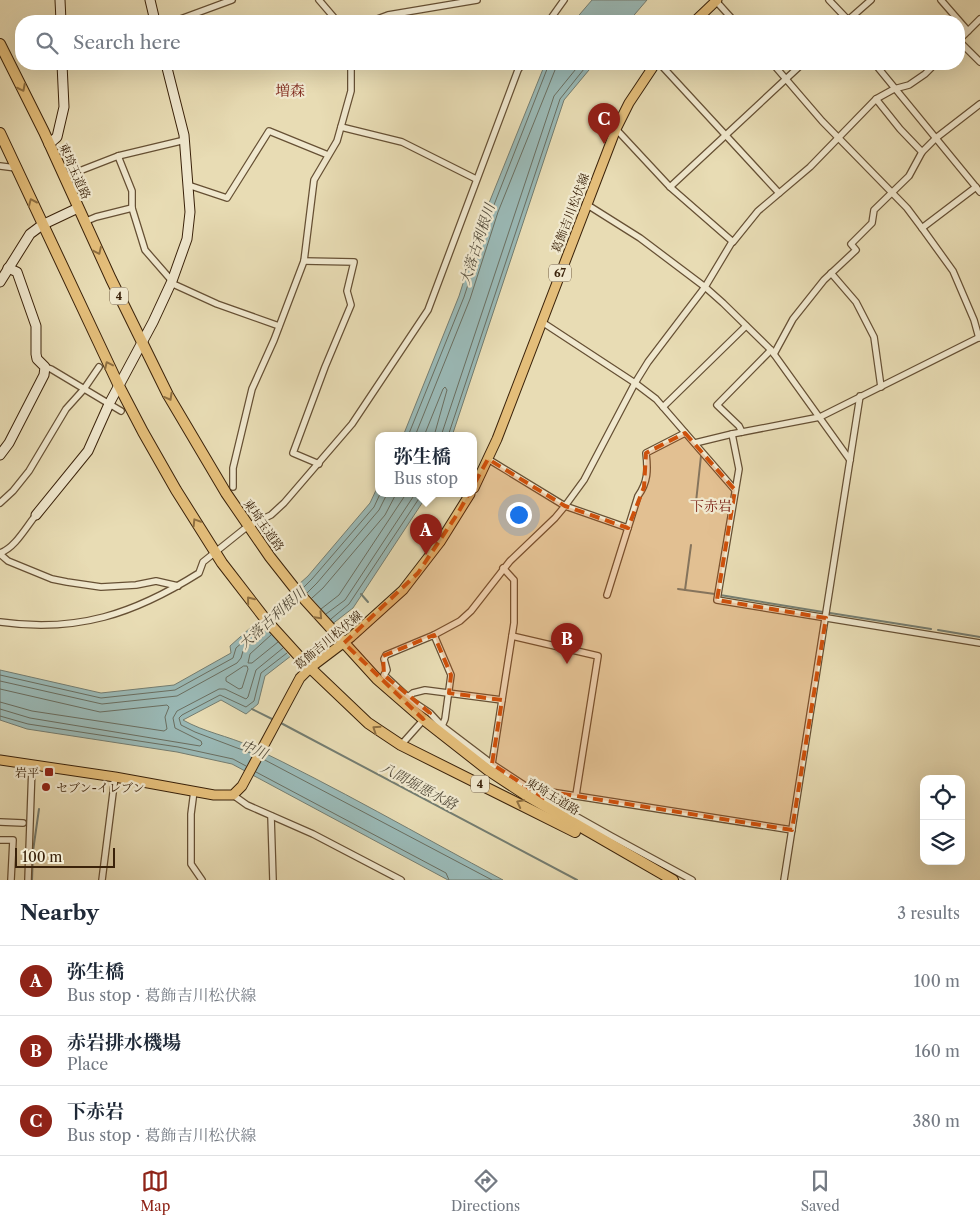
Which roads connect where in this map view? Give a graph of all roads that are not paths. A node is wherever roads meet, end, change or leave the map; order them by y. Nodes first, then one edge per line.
1 (60, 0) edge
2 (150, 0) edge
3 (232, 0) edge
4 (320, 0) edge
5 (477, 0) edge
6 (564, 0) edge
7 (829, 0) edge
8 (871, 0) edge
9 (941, 0) edge
10 (717, 1) edge
11 (61, 15) edge
12 (154, 15) edge
13 (191, 15) edge
14 (332, 15) edge
15 (388, 15) edge
16 (553, 15) edge
17 (702, 15) edge
18 (729, 15) edge
19 (843, 15) edge
20 (855, 15) edge
21 (954, 15) edge
22 (980, 19) edge
23 (965, 28) edge
24 (968, 31) junction
25 (965, 34) edge
26 (0, 44) edge
27 (965, 47) edge
28 (980, 62) edge
29 (62, 70) edge
30 (168, 70) edge
31 (352, 70) edge
32 (518, 70) edge
33 (651, 70) edge
34 (666, 70) edge
35 (779, 70) edge
36 (796, 70) edge
37 (880, 70) edge
38 (929, 70) edge
39 (787, 78) junction
40 (894, 89) junction
41 (876, 99) junction
42 (980, 104) edge
43 (341, 127) junction
44 (616, 129) junction
45 (0, 133) edge
46 (726, 134) junction
47 (839, 138) junction
48 (936, 138) junction
49 (185, 140) junction
50 (49, 144) junction
51 (922, 152) junction
52 (328, 155) junction
53 (118, 156) junction
54 (0, 166) edge
55 (16, 168) junction
56 (64, 177) junction
57 (476, 179) junction
58 (188, 185) junction
59 (670, 186) junction
60 (978, 189) edge
61 (779, 193) junction
62 (892, 194) junction
63 (586, 204) junction
64 (78, 208) junction
65 (132, 208) junction
66 (84, 222) junction
67 (42, 225) junction
68 (922, 228) junction
69 (732, 242) junction
70 (304, 261) junction
71 (8, 268) junction
72 (831, 273) junction
73 (0, 282) edge
74 (171, 282) junction
75 (705, 286) junction
76 (542, 322) junction
77 (280, 326) junction
78 (746, 326) junction
79 (979, 338) edge
80 (142, 343) junction
81 (772, 352) junction
82 (45, 367) junction
83 (99, 367) dead end
84 (635, 383) junction
85 (119, 386) junction
86 (881, 386) junction
87 (84, 389) junction
88 (860, 396) junction
89 (109, 404) junction
90 (664, 407) junction
91 (122, 411) dead end
92 (820, 417) junction
93 (742, 432) junction
94 (685, 433) junction
95 (732, 434) junction
96 (695, 444) junction
97 (0, 455) edge
98 (488, 459) junction
99 (850, 460) junction
100 (319, 464) junction
101 (477, 482) edge
102 (233, 487) dead end
103 (735, 490) junction
104 (468, 497) edge
105 (0, 503) edge
106 (565, 506) junction
107 (36, 515) joint
108 (248, 526) junction
109 (628, 528) junction
110 (215, 553) junction
111 (0, 554) edge
112 (503, 568) junction
113 (178, 586) junction
114 (607, 595) dead end
115 (826, 618) junction
116 (0, 622) edge
117 (434, 635) junction
118 (512, 636) junction
119 (341, 639) junction
120 (980, 643) edge
121 (307, 666) junction
122 (449, 693) junction
123 (408, 697) junction
124 (502, 700) junction
125 (427, 716) junction
126 (442, 726) junction
127 (400, 745) junction
128 (0, 760) edge
129 (492, 764) junction
130 (32, 766) junction
131 (115, 777) junction
132 (194, 791) junction
133 (234, 795) junction
134 (576, 795) junction
135 (547, 800) junction
136 (271, 816) junction
137 (0, 822) edge
138 (23, 823) dead end
139 (792, 830) junction
140 (0, 840) edge
141 (10, 880) edge
142 (28, 880) edge
143 (102, 880) edge
144 (202, 880) edge
145 (273, 880) edge
146 (401, 880) edge
147 (673, 880) edge
148 (692, 880) edge
149 (784, 880) edge

1 - 11 street
2 - 12 street
3 - 13 street
4 - 14 street
5 - 15 street
6 - 16 street
7 - 19 street
8 - 20 street
9 - 21 street
10 - 17 main road
10 - 18 street
22 - 24 street
23 - 24 street
24 - 25 street
26 -> 50 highway, 東埼玉道路 / 4
27 - 28 street
29 - 50 street
30 - 49 street
31 - 43 street
32 - 57 street
33 - 44 main road, 葛飾吉川松伏線 / 67
34 - 46 street
35 - 39 street
36 - 39 street
37 - 40 street
38 - 40 street
39 - 46 street
39 - 47 street
40 - 41 street
40 - 48 street
41 - 47 street
41 - 51 street
42 - 48 street
43 - 52 street
43 - 57 street
44 - 59 street
44 - 63 main road, 葛飾吉川松伏線 / 67
45 - 55 highway, 東埼玉道路 / 4
46 - 59 street
46 - 61 street
47 - 61 street
47 - 62 street
48 - 51 street
48 - 60 street
49 - 53 street
49 - 58 street
50 - 56 highway, 東埼玉道路 / 4
51 - 62 street
52 - 58 street
52 - 70 street
53 - 56 street
53 - 65 street
54 - 55 street
67 -> 55 highway, 東埼玉道路 / 4
56 - 64 highway, 東埼玉道路 / 4
57 - 100 street
58 - 74 street
59 - 69 street
60 - 68 street
61 - 69 street
62 - 68 street
62 - 72 street
63 - 75 street
63 - 76 main road, 葛飾吉川松伏線 / 67
64 - 66 highway, 東埼玉道路 / 4
64 - 67 street
65 - 66 street
65 - 74 street
66 -> 80 highway, 東埼玉道路 / 4
67 - 71 street
85 -> 67 highway, 東埼玉道路 / 4
68 - 79 street
69 - 75 street
70 - 77 street
70 - 100 street
71 - 73 street
71 - 82 street
72 - 81 street
72 - 86 street
74 - 77 street
74 - 80 street
75 - 78 street
75 - 84 street
76 - 84 street
76 - 98 main road, 葛飾吉川松伏線 / 67
77 - 102 street
78 - 81 street
78 - 90 street
79 - 86 street
80 - 85 street
80 -> 108 highway, 東埼玉道路 / 4
81 - 92 street
81 - 93 street
82 - 87 street
82 - 97 street
83 - 87 street
84 - 90 street
84 - 106 street
85 - 89 street
110 -> 85 highway, 東埼玉道路 / 4
86 - 88 street
87 - 89 street
87 - 105 street
88 - 92 street
88 - 99 street
89 - 91 street
89 - 107 street
90 - 94 street
92 - 93 street
92 - 99 street
93 - 95 street
94 - 96 street
94 - 109 street
95 - 96 street
95 - 103 street
96 - 103 street
98 - 101 main road, 葛飾吉川松伏線 / 67
98 - 106 street
99 - 115 street
100 - 108 street
103 - 115 street
104 - 119 main road, 葛飾吉川松伏線
106 - 109 street
106 - 112 street
107 - 111 street
108 - 110 street
108 -> 119 highway, 東埼玉道路 / 4
109 - 114 street
110 - 113 street
121 -> 110 highway, 東埼玉道路 / 4
111 - 113 street
112 - 117 street
112 - 118 street
113 - 116 street
115 - 120 street
115 - 139 street
117 - 122 street
117 - 123 street
118 - 124 street
118 - 134 street
119 - 121 main road, 葛飾吉川松伏線
119 - 125 highway, 東埼玉道路 / 4
127 -> 121 highway, 東埼玉道路 / 4
121 - 133 main road, 葛飾吉川松伏線
122 - 123 street
122 - 124 street
122 - 126 street
123 - 125 street
124 - 129 street
125 - 126 street
125 - 127 street
125 - 147 highway, 東埼玉道路 / 4
126 - 129 street
147 -> 127 highway, 東埼玉道路 / 4
128 - 130 main road
129 - 135 street
130 - 131 main road
130 - 142 street
131 - 132 main road
131 - 143 street
132 - 133 main road
132 - 144 street
133 - 136 street
134 - 135 street
134 - 139 street
135 - 148 street
136 - 145 street
136 - 146 street
137 - 138 street
139 - 149 street
140 - 141 street

